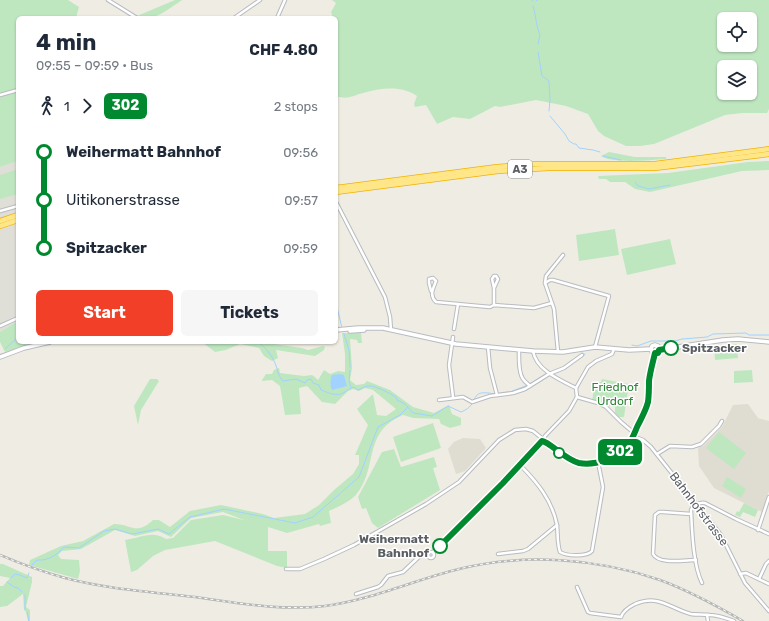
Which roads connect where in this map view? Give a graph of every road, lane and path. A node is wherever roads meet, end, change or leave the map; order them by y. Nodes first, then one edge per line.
1 (108, 0) edge
2 (260, 0) edge
3 (286, 0) edge
4 (134, 16) edge
5 (237, 16) edge
6 (278, 16) edge
7 (16, 91) edge
8 (0, 95) edge
9 (769, 149) edge
10 (769, 154) edge
11 (338, 188) edge
12 (338, 192) edge
13 (338, 206) edge
14 (16, 207) edge
15 (0, 211) edge
16 (16, 216) edge
17 (0, 221) edge
18 (16, 221) edge
19 (0, 226) edge
20 (563, 255) dead end
21 (545, 283) junction
22 (494, 288) dead end
23 (431, 291) junction
24 (552, 303) junction
25 (458, 304) junction
26 (494, 305) junction
27 (16, 319) edge
28 (0, 326) edge
29 (454, 329) dead end
30 (338, 330) edge
31 (391, 330) junction
32 (453, 337) dead end
33 (769, 342) edge
34 (41, 344) edge
35 (452, 344) junction
36 (595, 347) junction
37 (488, 348) junction
38 (614, 349) junction
39 (651, 349) junction
40 (519, 350) junction
41 (659, 350) junction
42 (533, 351) junction
43 (558, 352) junction
44 (655, 353) junction
45 (582, 355) dead end
46 (0, 357) edge
47 (549, 374) junction
48 (530, 385) junction
49 (576, 388) junction
50 (497, 394) junction
51 (453, 397) junction
52 (577, 398) junction
53 (439, 400) dead end
54 (722, 421) dead end
55 (634, 434) junction
56 (543, 441) junction
57 (657, 454) junction
58 (598, 462) junction
59 (520, 465) junction
60 (769, 497) edge
61 (697, 504) junction
62 (691, 514) junction
63 (557, 525) junction
64 (758, 530) junction
65 (769, 534) edge
66 (498, 554) dead end
67 (696, 560) junction
68 (769, 561) edge
69 (286, 569) dead end
70 (740, 574) junction
71 (759, 579) junction
72 (702, 583) dead end
73 (769, 584) edge
74 (577, 587) dead end
75 (356, 594) dead end
76 (769, 611) edge
77 (707, 615) junction
78 (708, 621) edge
79 (734, 621) edge

1 - 4 street
2 - 5 street
3 - 6 street
7 - 8 street
9 - 11 highway, A3
10 - 12 highway, A3
13 - 31 street
14 - 15 street
16 - 17 highway
18 - 19 highway
20 - 21 street
21 - 24 street
21 - 36 street
22 - 26 street
23 - 23 street
23 - 25 street
24 - 26 street
24 - 43 street
25 - 26 street
25 - 29 street
27 - 28 street
30 - 31 main road
31 - 35 main road
32 - 35 street
33 - 41 main road
34 - 46 main road
35 - 37 main road
35 - 51 street
36 - 38 main road
36 - 43 main road
37 - 40 main road
37 - 50 street
38 - 39 main road
38 - 49 street
39 - 41 main road
39 - 44 main road
40 - 42 main road
40 - 48 street
41 - 44 main road
42 - 43 main road
42 - 47 street
44 - 55 street
45 - 47 street
47 - 48 street
47 - 49 street
48 - 50 street
49 - 52 street
50 - 51 street
51 - 53 street
52 - 55 street, Bahnhofstrasse
52 - 56 street
54 - 57 street
55 - 57 street, Bahnhofstrasse
55 - 58 street
56 - 58 street
56 - 59 street
56 - 69 street
57 - 61 street, Bahnhofstrasse
58 - 63 street
59 - 63 street
59 - 75 street
60 - 64 street
61 - 62 street
61 - 64 street
61 - 70 street, Bahnhofstrasse
62 - 67 street
62 - 67 street
63 - 66 street
64 - 65 street
67 - 72 street
68 - 71 street
70 - 71 street
70 - 76 street, Bahnhofstrasse
71 - 73 street
74 - 77 street
77 - 78 street
77 - 79 street

